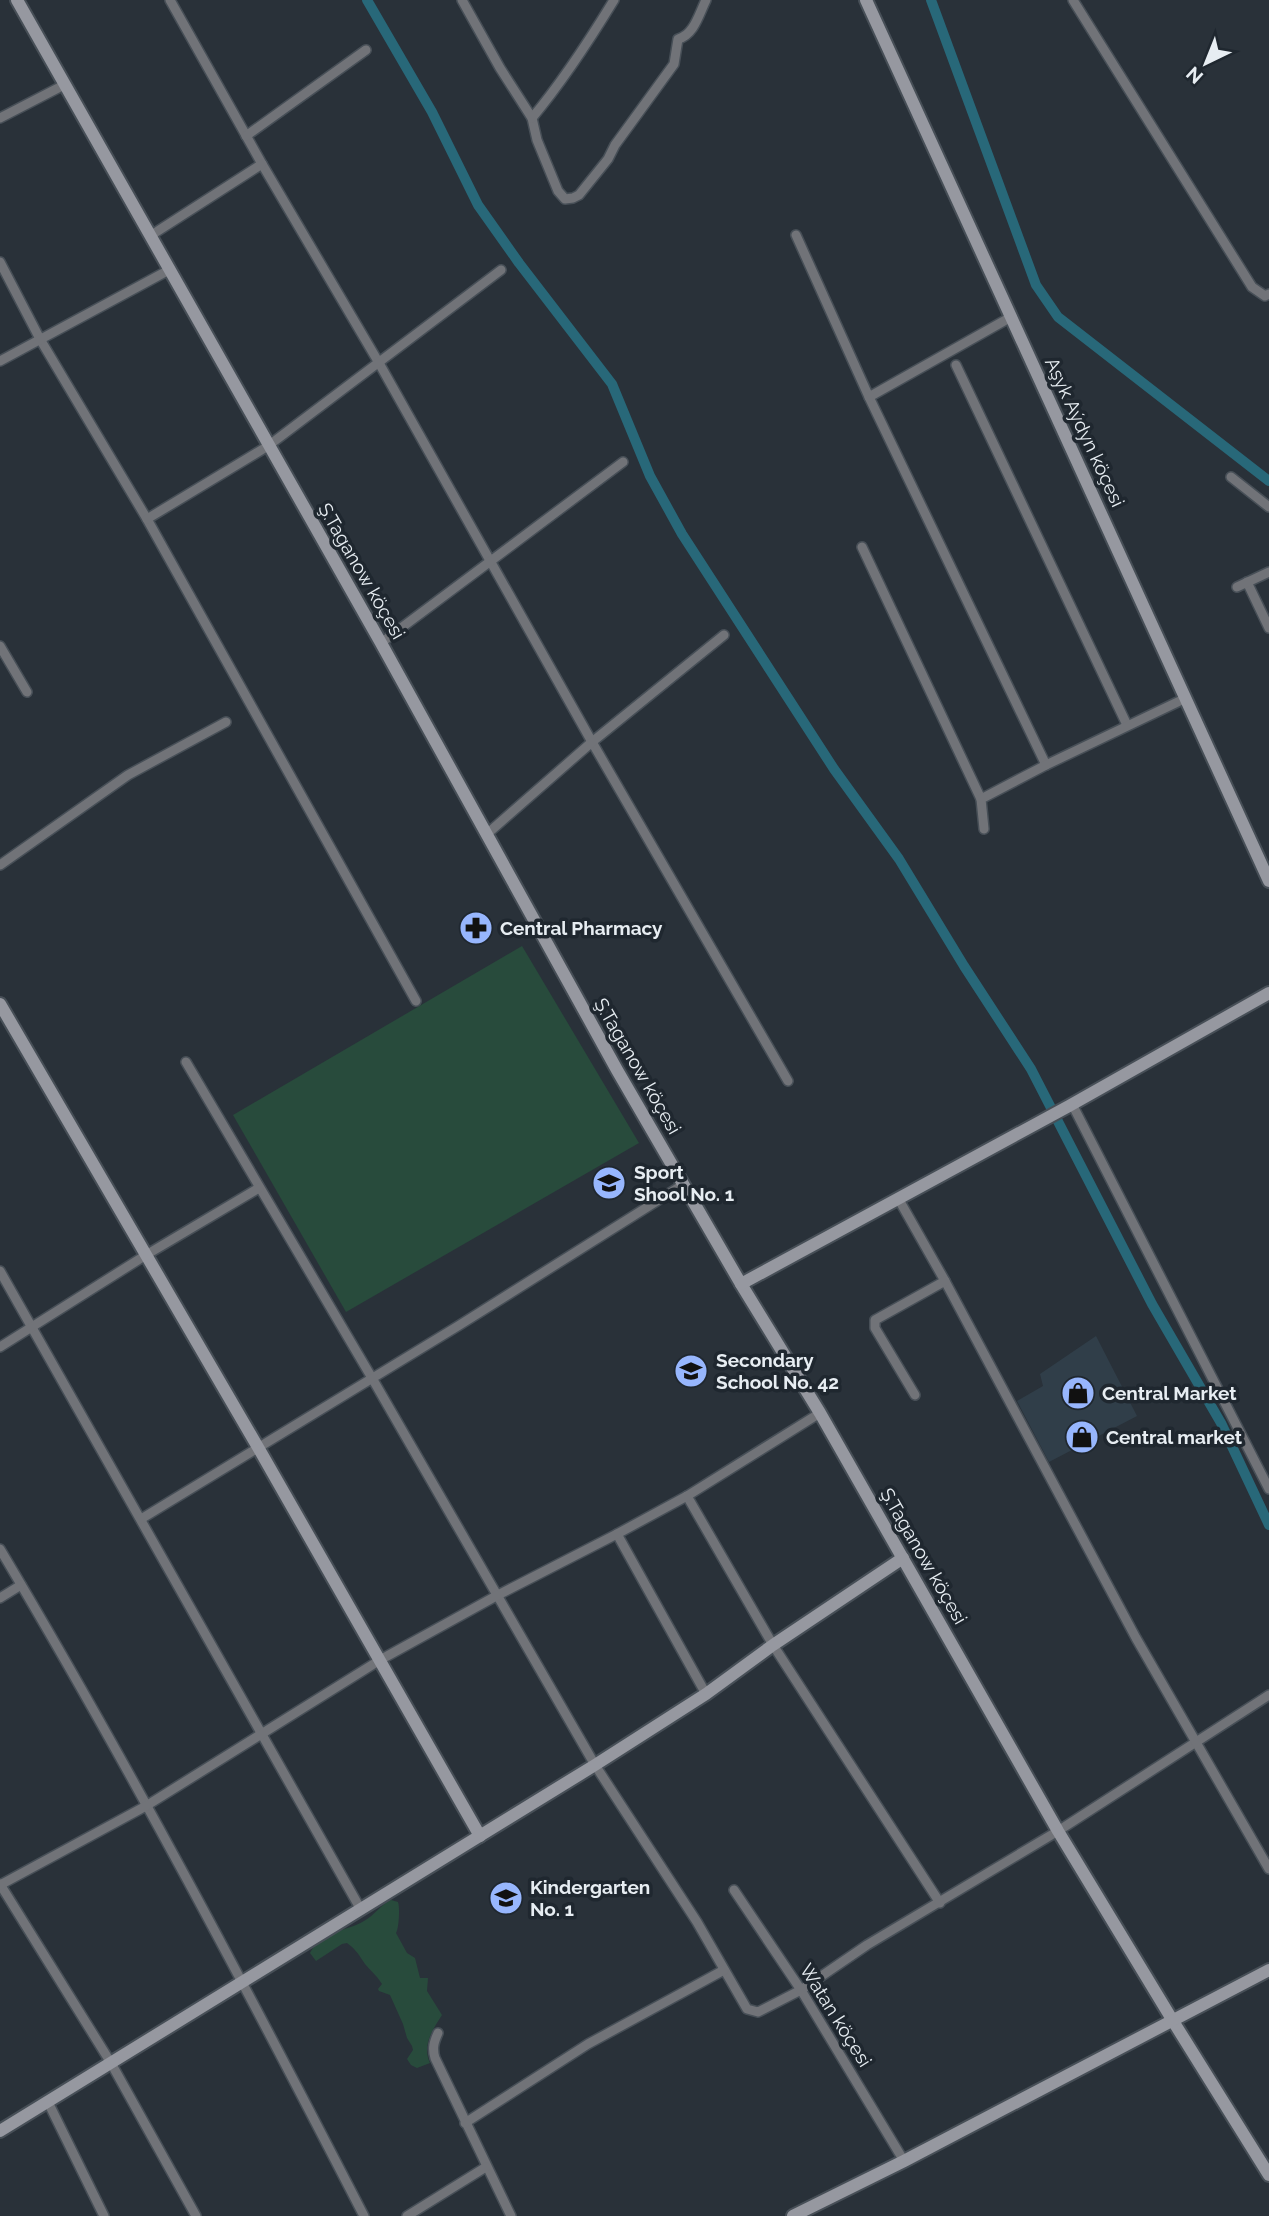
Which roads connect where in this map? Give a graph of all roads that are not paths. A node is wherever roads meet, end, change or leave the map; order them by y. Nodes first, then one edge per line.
1 (17, 0) edge
2 (170, 0) edge
3 (462, 0) edge
4 (614, 0) edge
5 (706, 0) edge
6 (866, 0) edge
7 (1073, 0) edge
8 (366, 50) dead end
9 (64, 85) junction
10 (0, 118) edge
11 (532, 118) junction
12 (246, 136) junction
13 (262, 164) junction
14 (796, 235) dead end
15 (150, 236) junction
16 (0, 262) edge
17 (169, 270) junction
18 (501, 270) dead end
19 (1269, 294) edge
20 (1011, 317) junction
21 (40, 339) junction
22 (0, 361) edge
23 (379, 363) junction
24 (957, 365) dead end
25 (869, 397) junction
26 (268, 446) junction
27 (623, 462) dead end
28 (1231, 477) dead end
29 (1269, 507) edge
30 (147, 519) junction
31 (862, 547) dead end
32 (491, 562) junction
33 (1269, 572) edge
34 (1247, 582) junction
35 (1237, 587) dead end
36 (1269, 628) edge
37 (724, 635) dead end
38 (381, 643) junction
39 (0, 646) edge
40 (27, 692) dead end
41 (1186, 698) junction
42 (226, 722) dead end
43 (1127, 725) junction
44 (592, 742) junction
45 (1046, 765) junction
46 (981, 799) junction
47 (984, 829) dead end
48 (486, 834) junction
49 (0, 865) edge
50 (1269, 881) edge
51 (1269, 993) edge
52 (416, 1001) dead end
53 (0, 1003) edge
54 (186, 1062) dead end
55 (788, 1081) dead end
56 (1071, 1105) junction
57 (684, 1184) junction
58 (259, 1188) junction
59 (898, 1198) junction
60 (146, 1255) junction
61 (0, 1271) edge
62 (945, 1281) junction
63 (741, 1284) junction
64 (32, 1326) junction
65 (0, 1347) edge
66 (372, 1378) junction
67 (915, 1395) dead end
68 (820, 1413) junction
69 (259, 1449) junction
70 (1269, 1489) edge
71 (687, 1496) junction
72 (141, 1519) junction
73 (617, 1534) junction
74 (0, 1549) edge
75 (903, 1558) junction
76 (21, 1585) junction
77 (498, 1595) junction
78 (0, 1598) edge
79 (773, 1645) junction
80 (380, 1660) junction
81 (706, 1694) junction
82 (1269, 1695) edge
83 (262, 1732) junction
84 (1195, 1741) junction
85 (595, 1765) junction
86 (146, 1806) junction
87 (1058, 1831) junction
88 (480, 1836) junction
89 (1269, 1869) edge
90 (0, 1885) edge
91 (734, 1890) dead end
92 (940, 1903) junction
93 (360, 1908) junction
94 (1269, 1969) edge
95 (724, 1970) junction
96 (243, 1982) junction
97 (801, 1990) junction
98 (1172, 2021) junction
99 (438, 2033) dead end
100 (111, 2063) junction
101 (48, 2102) junction
102 (465, 2123) junction
103 (0, 2131) edge
104 (904, 2161) junction
105 (486, 2167) junction
106 (1269, 2175) edge
107 (104, 2216) edge
108 (196, 2216) edge
109 (364, 2216) edge
110 (407, 2216) edge
111 (511, 2216) edge
112 (793, 2216) edge

1 - 9 street, Ş.Taganow köçesi
2 - 12 street
3 - 11 street
4 - 11 street
5 - 11 street
6 - 20 street, Aşyk Aýdyn köçesi
7 - 19 street
8 - 12 street
9 - 10 street
9 - 15 street, Ş.Taganow köçesi
12 - 13 street
13 - 15 street
13 - 23 street
14 - 25 street
15 - 17 street, Ş.Taganow köçesi
16 - 21 street
17 - 21 street
17 - 26 street, Ş.Taganow köçesi
18 - 23 street
20 - 25 street
20 - 41 street, Aşyk Aýdyn köçesi
21 - 22 street
21 - 30 street
23 - 26 street
23 - 32 street
24 - 43 street
25 - 45 street
26 - 30 street
26 - 38 street, Ş.Taganow köçesi
27 - 32 street
28 - 29 street
30 - 52 street
31 - 46 street
32 - 38 street
32 - 44 street
33 - 34 street
34 - 35 street
34 - 36 street
37 - 44 street
38 - 48 street, Ş.Taganow köçesi
39 - 40 street
41 - 43 street
41 - 50 street, Aşyk Aýdyn köçesi
42 - 49 street
43 - 45 street
44 - 48 street
44 - 55 street
45 - 46 street
46 - 47 street
48 - 57 street, Ş.Taganow köçesi
51 - 56 street
53 - 60 street
54 - 58 street
56 - 59 street
56 - 70 street
57 - 63 street, Ş.Taganow köçesi
57 - 66 street
58 - 60 street
58 - 66 street
59 - 62 street
59 - 63 street
60 - 64 street
60 - 69 street
61 - 64 street
62 - 67 street
62 - 84 street
63 - 68 street, Ş.Taganow köçesi
64 - 65 street
64 - 72 street
66 - 69 street
66 - 77 street
68 - 71 street
68 - 75 street, Ş.Taganow köçesi
69 - 72 street
69 - 80 street
71 - 73 street
71 - 79 street
72 - 83 street
73 - 77 street
73 - 81 street
74 - 76 street
75 - 79 street
75 - 87 street, Ş.Taganow köçesi
76 - 78 street
76 - 86 street
77 - 80 street
77 - 85 street
79 - 81 street
79 - 92 street
80 - 83 street
80 - 88 street
81 - 85 street
82 - 84 street
83 - 86 street
83 - 93 street
84 - 87 street
84 - 89 street
85 - 88 street
85 - 95 street
86 - 90 street
86 - 96 street
87 - 92 street
87 - 98 street, Ş.Taganow köçesi
88 - 93 street
90 - 100 street
91 - 97 street, Watan köçesi
92 - 97 street
93 - 96 street
94 - 98 street
95 - 97 street
95 - 102 street
96 - 100 street
96 - 109 street
97 - 104 street, Watan köçesi
98 - 104 street
98 - 106 street, Ş.Taganow köçesi
99 - 102 street
100 - 101 street
100 - 108 street
101 - 103 street
101 - 107 street
102 - 105 street
104 - 112 street
105 - 110 street
105 - 111 street

